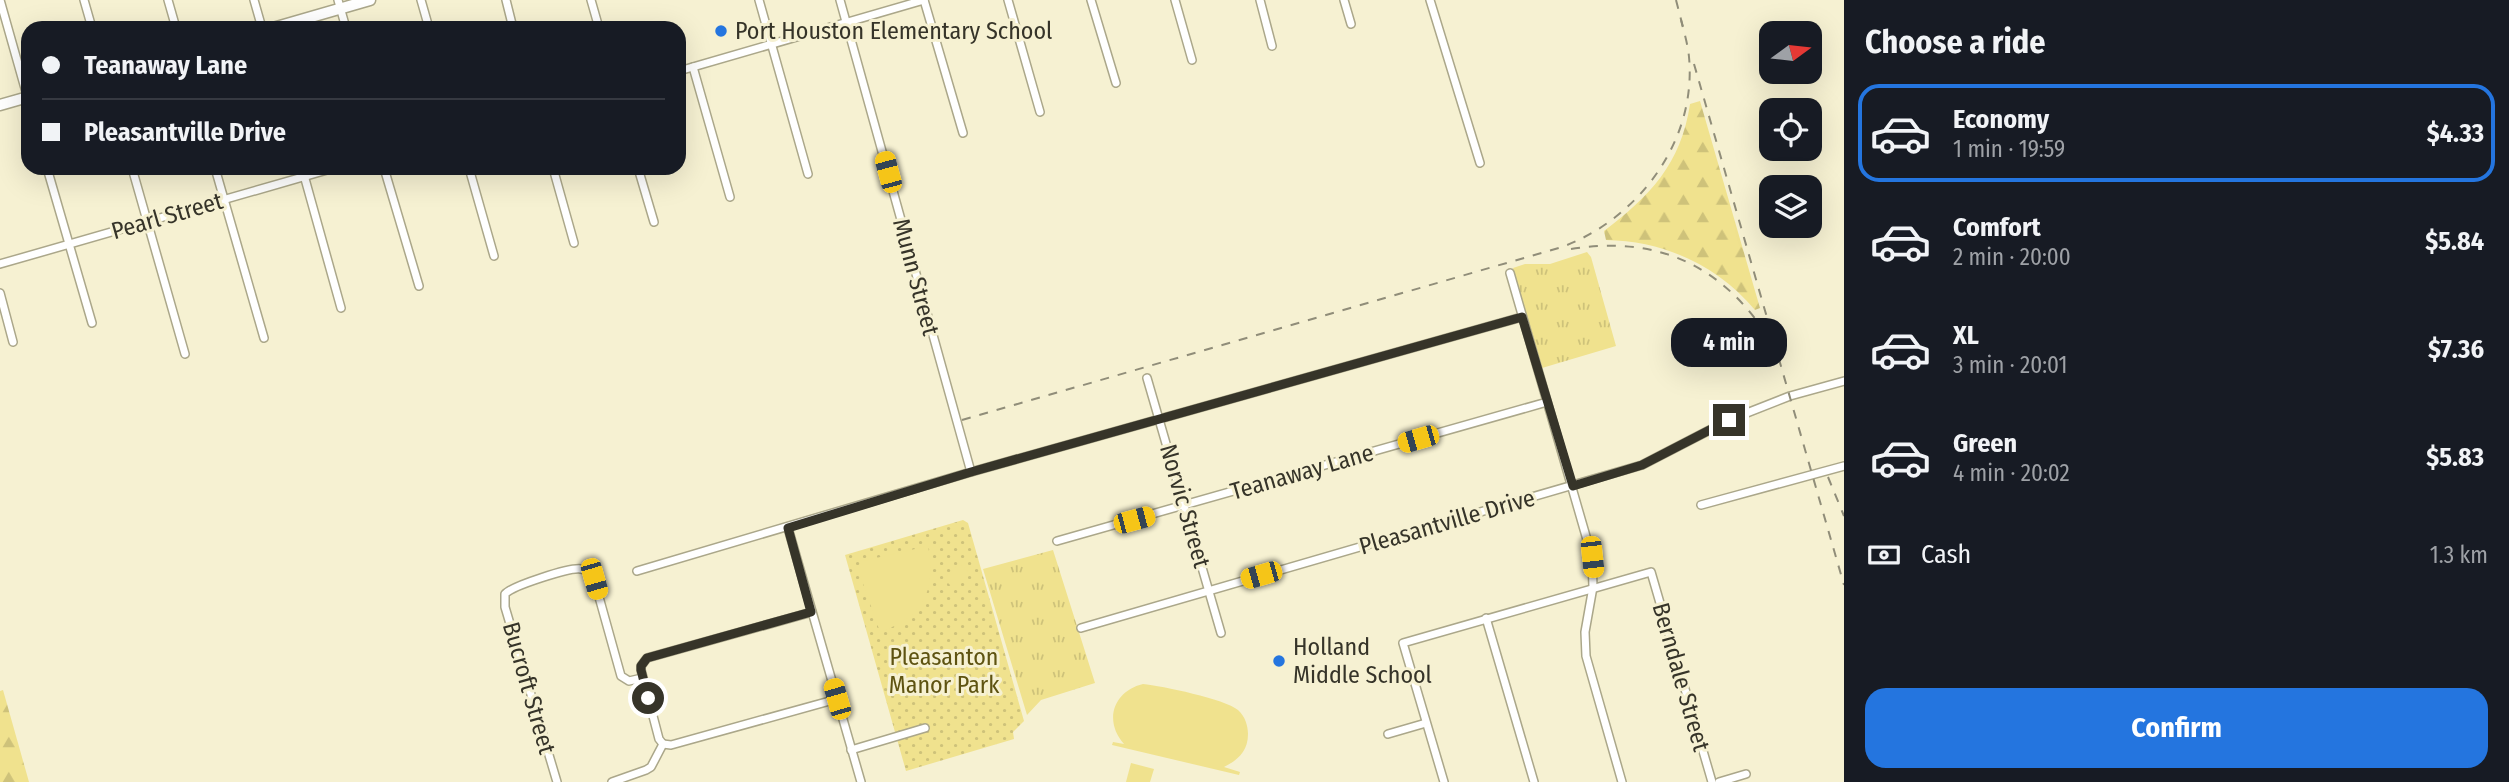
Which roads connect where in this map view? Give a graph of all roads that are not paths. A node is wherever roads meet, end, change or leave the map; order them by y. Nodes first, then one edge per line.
1 (0, 0) edge
2 (85, 0) edge
3 (169, 0) edge
4 (254, 0) edge
5 (370, 0) edge
6 (421, 0) edge
7 (506, 0) edge
8 (591, 0) edge
9 (759, 0) edge
10 (840, 0) edge
11 (924, 0) edge
12 (1008, 0) edge
13 (1091, 0) edge
14 (1175, 0) edge
15 (1259, 0) edge
16 (1344, 0) edge
17 (1430, 0) edge
18 (340, 4) edge
19 (90, 21) edge
20 (174, 21) edge
21 (260, 21) edge
22 (293, 21) edge
23 (344, 21) edge
24 (427, 21) edge
25 (511, 21) edge
26 (597, 21) edge
27 (846, 23) junction
28 (1351, 24) dead end
29 (771, 45) junction
30 (1272, 46) dead end
31 (1192, 60) dead end
32 (693, 67) junction
33 (686, 69) edge
34 (21, 74) edge
35 (1116, 83) dead end
36 (21, 100) edge
37 (0, 105) edge
38 (1040, 112) dead end
39 (963, 133) dead end
40 (1480, 163) dead end
41 (808, 174) dead end
42 (49, 175) edge
43 (134, 175) edge
44 (217, 175) edge
45 (311, 175) edge
46 (386, 175) edge
47 (471, 175) edge
48 (555, 175) edge
49 (640, 175) edge
50 (304, 177) junction
51 (730, 197) dead end
52 (224, 200) junction
53 (147, 221) junction
54 (654, 222) dead end
55 (69, 243) junction
56 (574, 243) dead end
57 (494, 256) dead end
58 (0, 264) edge
59 (1510, 273) dead end
60 (419, 286) dead end
61 (0, 293) edge
62 (341, 308) dead end
63 (1522, 317) junction
64 (92, 323) dead end
65 (264, 338) dead end
66 (13, 342) dead end
67 (185, 354) dead end
68 (1147, 379) dead end
69 (1844, 381) edge
70 (1547, 402) junction
71 (1160, 421) junction
72 (1844, 466) edge
73 (971, 472) junction
74 (1573, 486) junction
75 (1701, 505) dead end
76 (1185, 506) junction
77 (788, 528) junction
78 (1057, 541) dead end
79 (637, 571) dead end
80 (1593, 587) junction
81 (1209, 590) junction
82 (811, 612) junction
83 (1486, 618) junction
84 (1081, 628) dead end
85 (1221, 633) dead end
86 (642, 678) junction
87 (837, 699) junction
88 (1426, 723) junction
89 (925, 728) dead end
90 (1388, 734) dead end
91 (663, 744) junction
92 (851, 750) junction
93 (1746, 774) dead end
94 (556, 782) edge
95 (612, 782) edge
96 (861, 782) edge
97 (1444, 782) edge
98 (1534, 782) edge
99 (1622, 782) edge
100 (1712, 782) edge
101 (1719, 782) edge

1 - 34 street
2 - 19 street
3 - 20 street
4 - 21 street
5 - 18 main road
6 - 24 street
7 - 25 street
8 - 26 street
9 - 29 street
10 - 27 street, Munn Street
11 - 27 street
11 - 39 street
12 - 38 street
13 - 35 street
14 - 31 street
15 - 30 street
16 - 28 street
17 - 40 street
18 - 22 main road
18 - 23 street
27 - 29 street
27 - 73 street, Munn Street
29 - 32 street
29 - 41 street
32 - 33 street
32 - 51 street
36 - 37 main road
42 - 55 street
43 - 53 street
44 - 52 street
45 - 50 street, Pearl Street
46 - 60 street
47 - 57 street
48 - 56 street
49 - 54 street
50 - 52 street, Pearl Street
50 - 62 street
52 - 53 street, Pearl Street
52 - 65 street
53 - 55 street, Pearl Street
53 - 67 street
55 - 58 street, Pearl Street
55 - 64 street
59 - 63 street
61 - 66 street
63 - 70 street
63 - 71 street
68 - 71 street, Norvic Street
69 - 74 street, Pleasantville Drive
70 - 74 street
70 - 76 street, Teanaway Lane
71 - 73 street
71 - 76 street, Norvic Street
72 - 75 street
73 - 77 street
74 - 80 street
74 - 81 street, Pleasantville Drive
76 - 78 street, Teanaway Lane
76 - 81 street, Norvic Street
77 - 79 street
77 - 82 street
80 - 83 street
80 - 99 street
80 - 100 street, Berndale Street
81 - 84 street, Pleasantville Drive
81 - 85 street, Norvic Street
82 - 86 street
82 - 87 street
83 - 88 street
83 - 98 street
86 - 91 street
86 - 94 street, Bucroft Street
87 - 91 street
87 - 92 street
88 - 90 street
88 - 97 street
89 - 92 street
91 - 95 street
92 - 96 street
93 - 101 street

